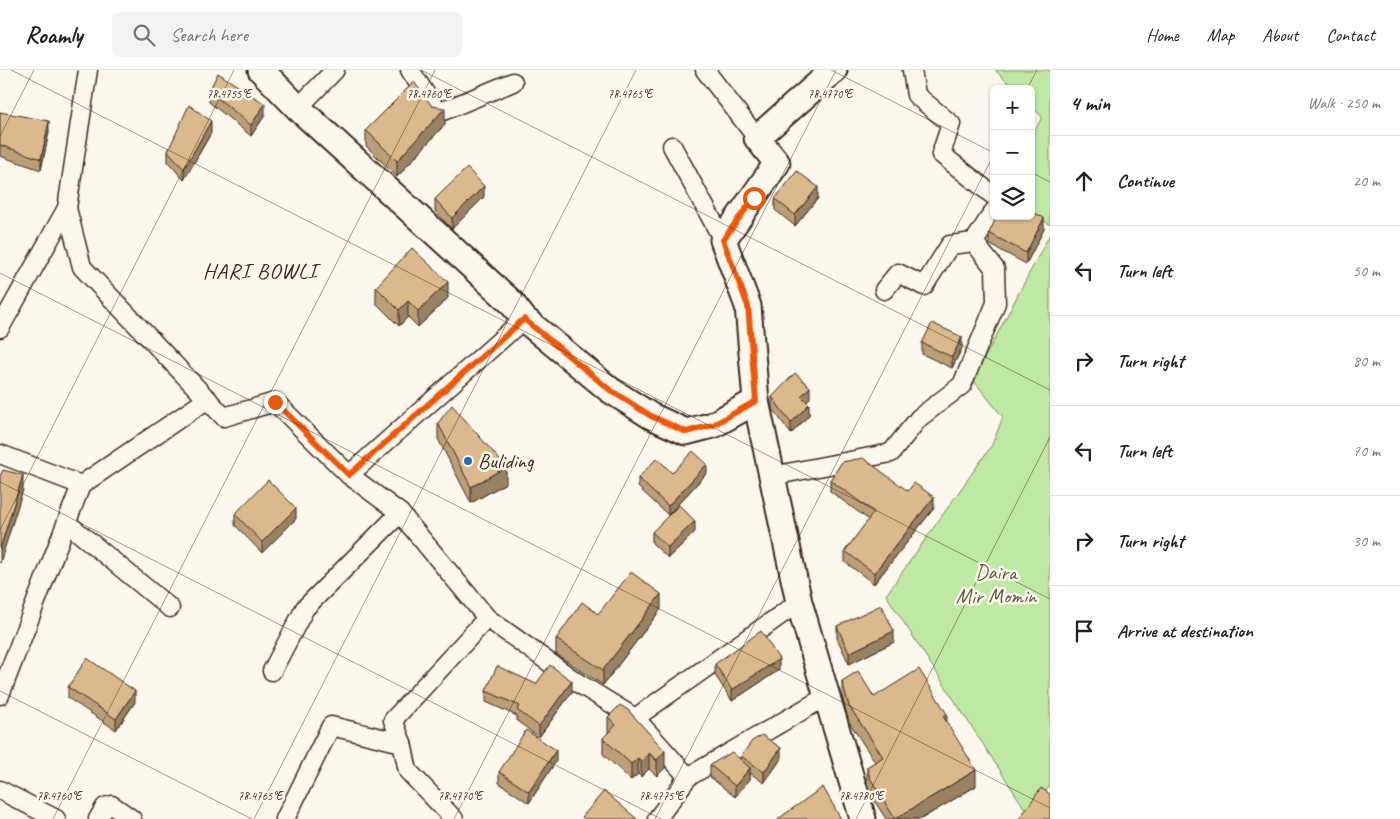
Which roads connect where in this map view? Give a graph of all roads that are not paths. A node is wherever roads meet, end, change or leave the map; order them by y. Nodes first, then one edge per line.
1 (88, 70) edge
2 (261, 70) edge
3 (335, 70) edge
4 (410, 70) edge
5 (705, 70) edge
6 (834, 70) edge
7 (912, 70) edge
8 (513, 82) dead end
9 (298, 108) junction
10 (757, 138) junction
11 (672, 146) dead end
12 (990, 193) edge
13 (66, 208) junction
14 (990, 217) edge
15 (723, 240) junction
16 (974, 242) junction
17 (884, 290) dead end
18 (524, 319) junction
19 (0, 328) edge
20 (208, 400) junction
21 (756, 401) junction
22 (0, 454) edge
23 (349, 475) junction
24 (772, 476) junction
25 (81, 485) junction
26 (400, 513) junction
27 (67, 523) junction
28 (799, 602) junction
29 (170, 608) dead end
30 (487, 618) junction
31 (272, 671) dead end
32 (0, 695) edge
33 (827, 696) junction
34 (635, 718) junction
35 (402, 743) junction
36 (688, 776) junction
37 (0, 790) edge
38 (56, 819) edge
39 (98, 819) edge
40 (132, 819) edge
41 (285, 819) edge
42 (454, 819) edge
43 (657, 819) edge
44 (863, 819) edge

1 - 13 street
2 - 9 street
3 - 9 street
4 - 8 street
5 - 10 street
6 - 10 street
7 - 12 street
9 - 18 street
10 - 15 street
11 - 15 street
13 - 19 street
13 - 20 street
14 - 16 street
15 - 21 street
16 - 17 street
16 - 24 street
18 - 21 street
18 - 23 street
20 - 23 street
20 - 25 street
21 - 24 street
22 - 25 street
23 - 26 street
24 - 28 street
25 - 27 street
26 - 30 street
26 - 31 street
27 - 29 street
27 - 32 street
28 - 33 street
28 - 34 street
30 - 34 street
30 - 35 street
33 - 36 street
33 - 44 street
34 - 36 street
35 - 41 street
35 - 42 street
36 - 43 street
37 - 38 street
39 - 40 street

